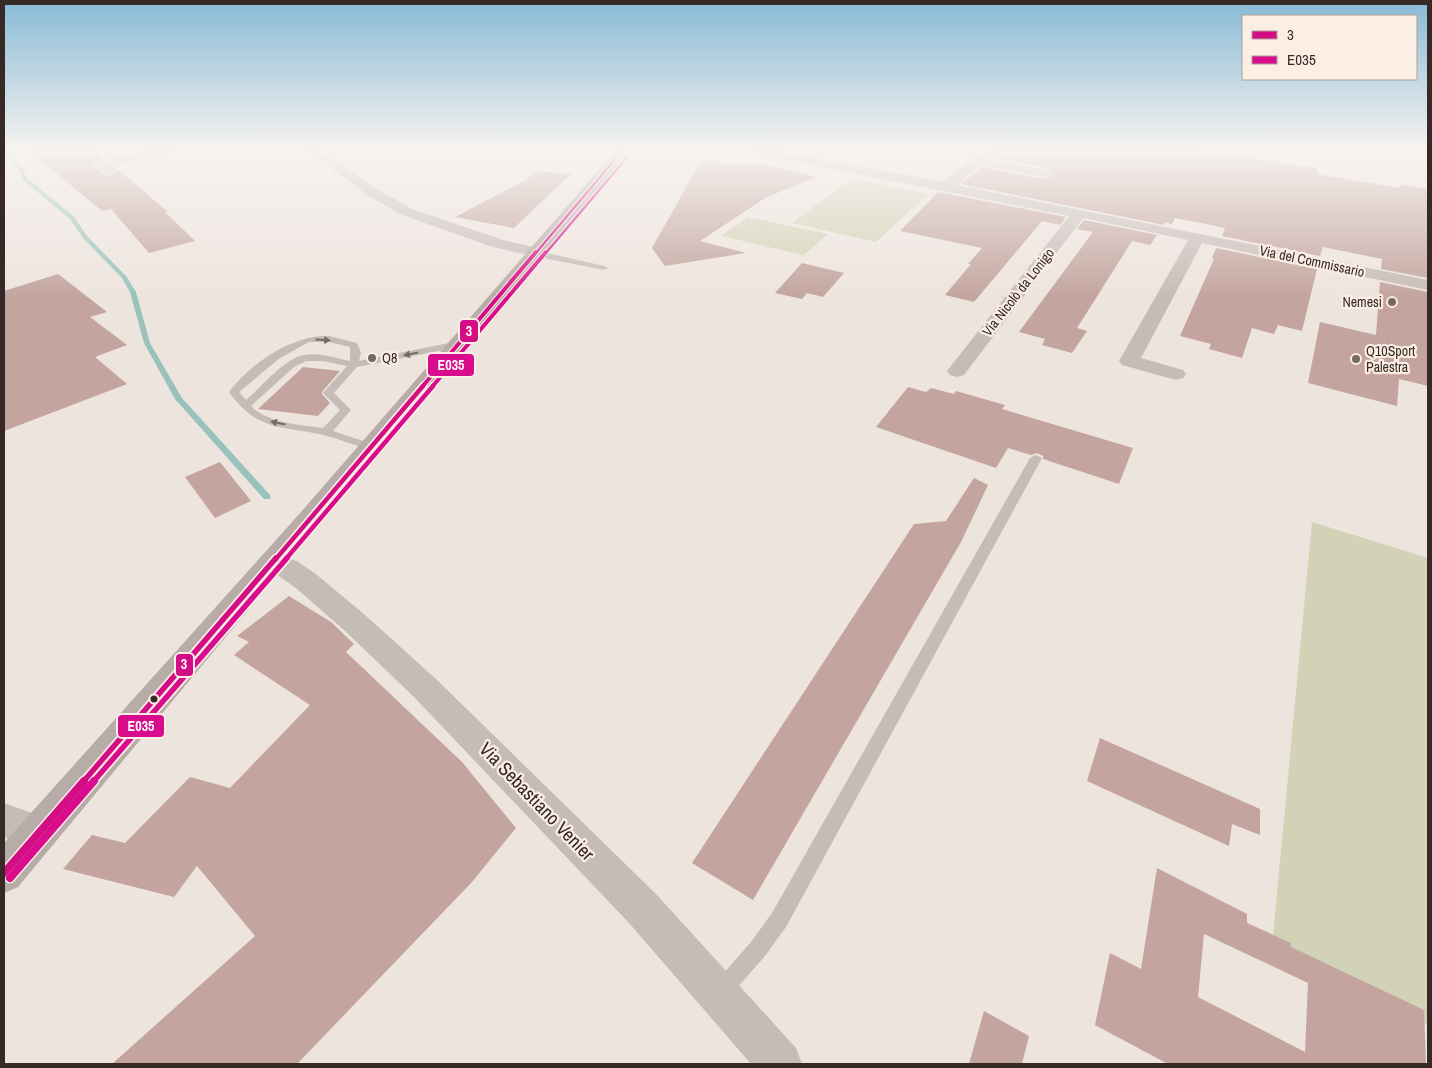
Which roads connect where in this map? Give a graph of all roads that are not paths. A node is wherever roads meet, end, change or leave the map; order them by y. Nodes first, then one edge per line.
1 (386, 200) edge
2 (581, 200) edge
3 (1013, 200) edge
4 (1079, 213) junction
5 (1197, 238) junction
6 (537, 252) junction
7 (604, 268) dead end
8 (1428, 285) edge
9 (458, 344) junction
10 (354, 365) junction
11 (957, 371) dead end
12 (1176, 374) dead end
13 (245, 405) junction
14 (326, 432) junction
15 (371, 446) junction
16 (1036, 458) dead end
17 (270, 565) junction
18 (4, 820) edge
19 (38, 832) junction
20 (4, 873) edge
21 (718, 994) junction
22 (780, 1064) edge

1 - 6 street
2 - 6 main road
3 - 4 street, Via del Commissario
4 - 5 street, Via del Commissario
4 - 11 street, Via Nicolò da Lonigo
5 - 8 street, Via del Commissario
5 - 12 street
6 - 7 lane
6 - 9 main road
9 -> 10 lane
9 - 15 main road
10 - 13 lane
13 -> 10 lane
10 - 14 lane
14 -> 13 lane
14 - 15 lane
15 - 17 main road
16 - 21 lane
17 - 19 main road
17 - 21 street, Via Sebastiano Venier
18 - 19 street
19 - 20 main road
21 - 22 street, Via Sebastiano Venier

